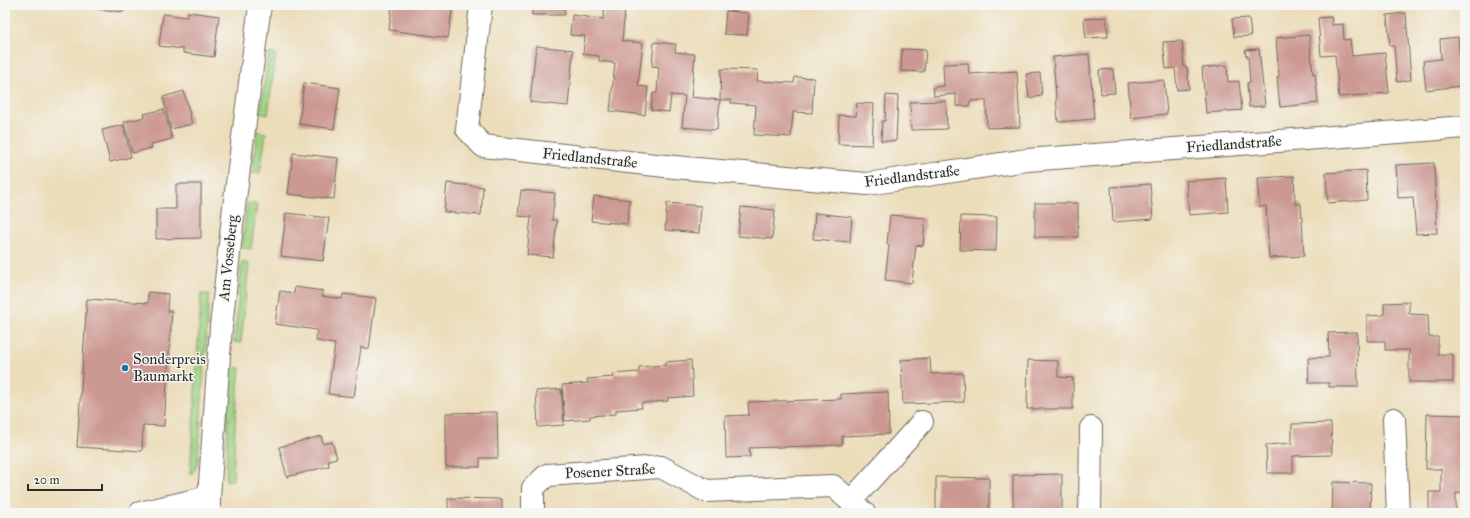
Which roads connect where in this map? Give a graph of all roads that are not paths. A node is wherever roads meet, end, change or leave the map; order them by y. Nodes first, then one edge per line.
1 (260, 5) edge
2 (481, 5) edge
3 (1465, 127) edge
4 (1394, 419) dead end
5 (922, 422) dead end
6 (1091, 428) dead end
7 (209, 505) edge
8 (857, 507) edge
9 (140, 513) edge
10 (533, 513) edge
11 (1090, 513) edge
12 (1398, 513) edge

1 - 7 street, Am Vosseberg
2 - 3 street, Friedlandstraße
4 - 12 street
5 - 8 street, Posener Straße
6 - 11 street
7 - 9 street
8 - 10 street, Posener Straße

